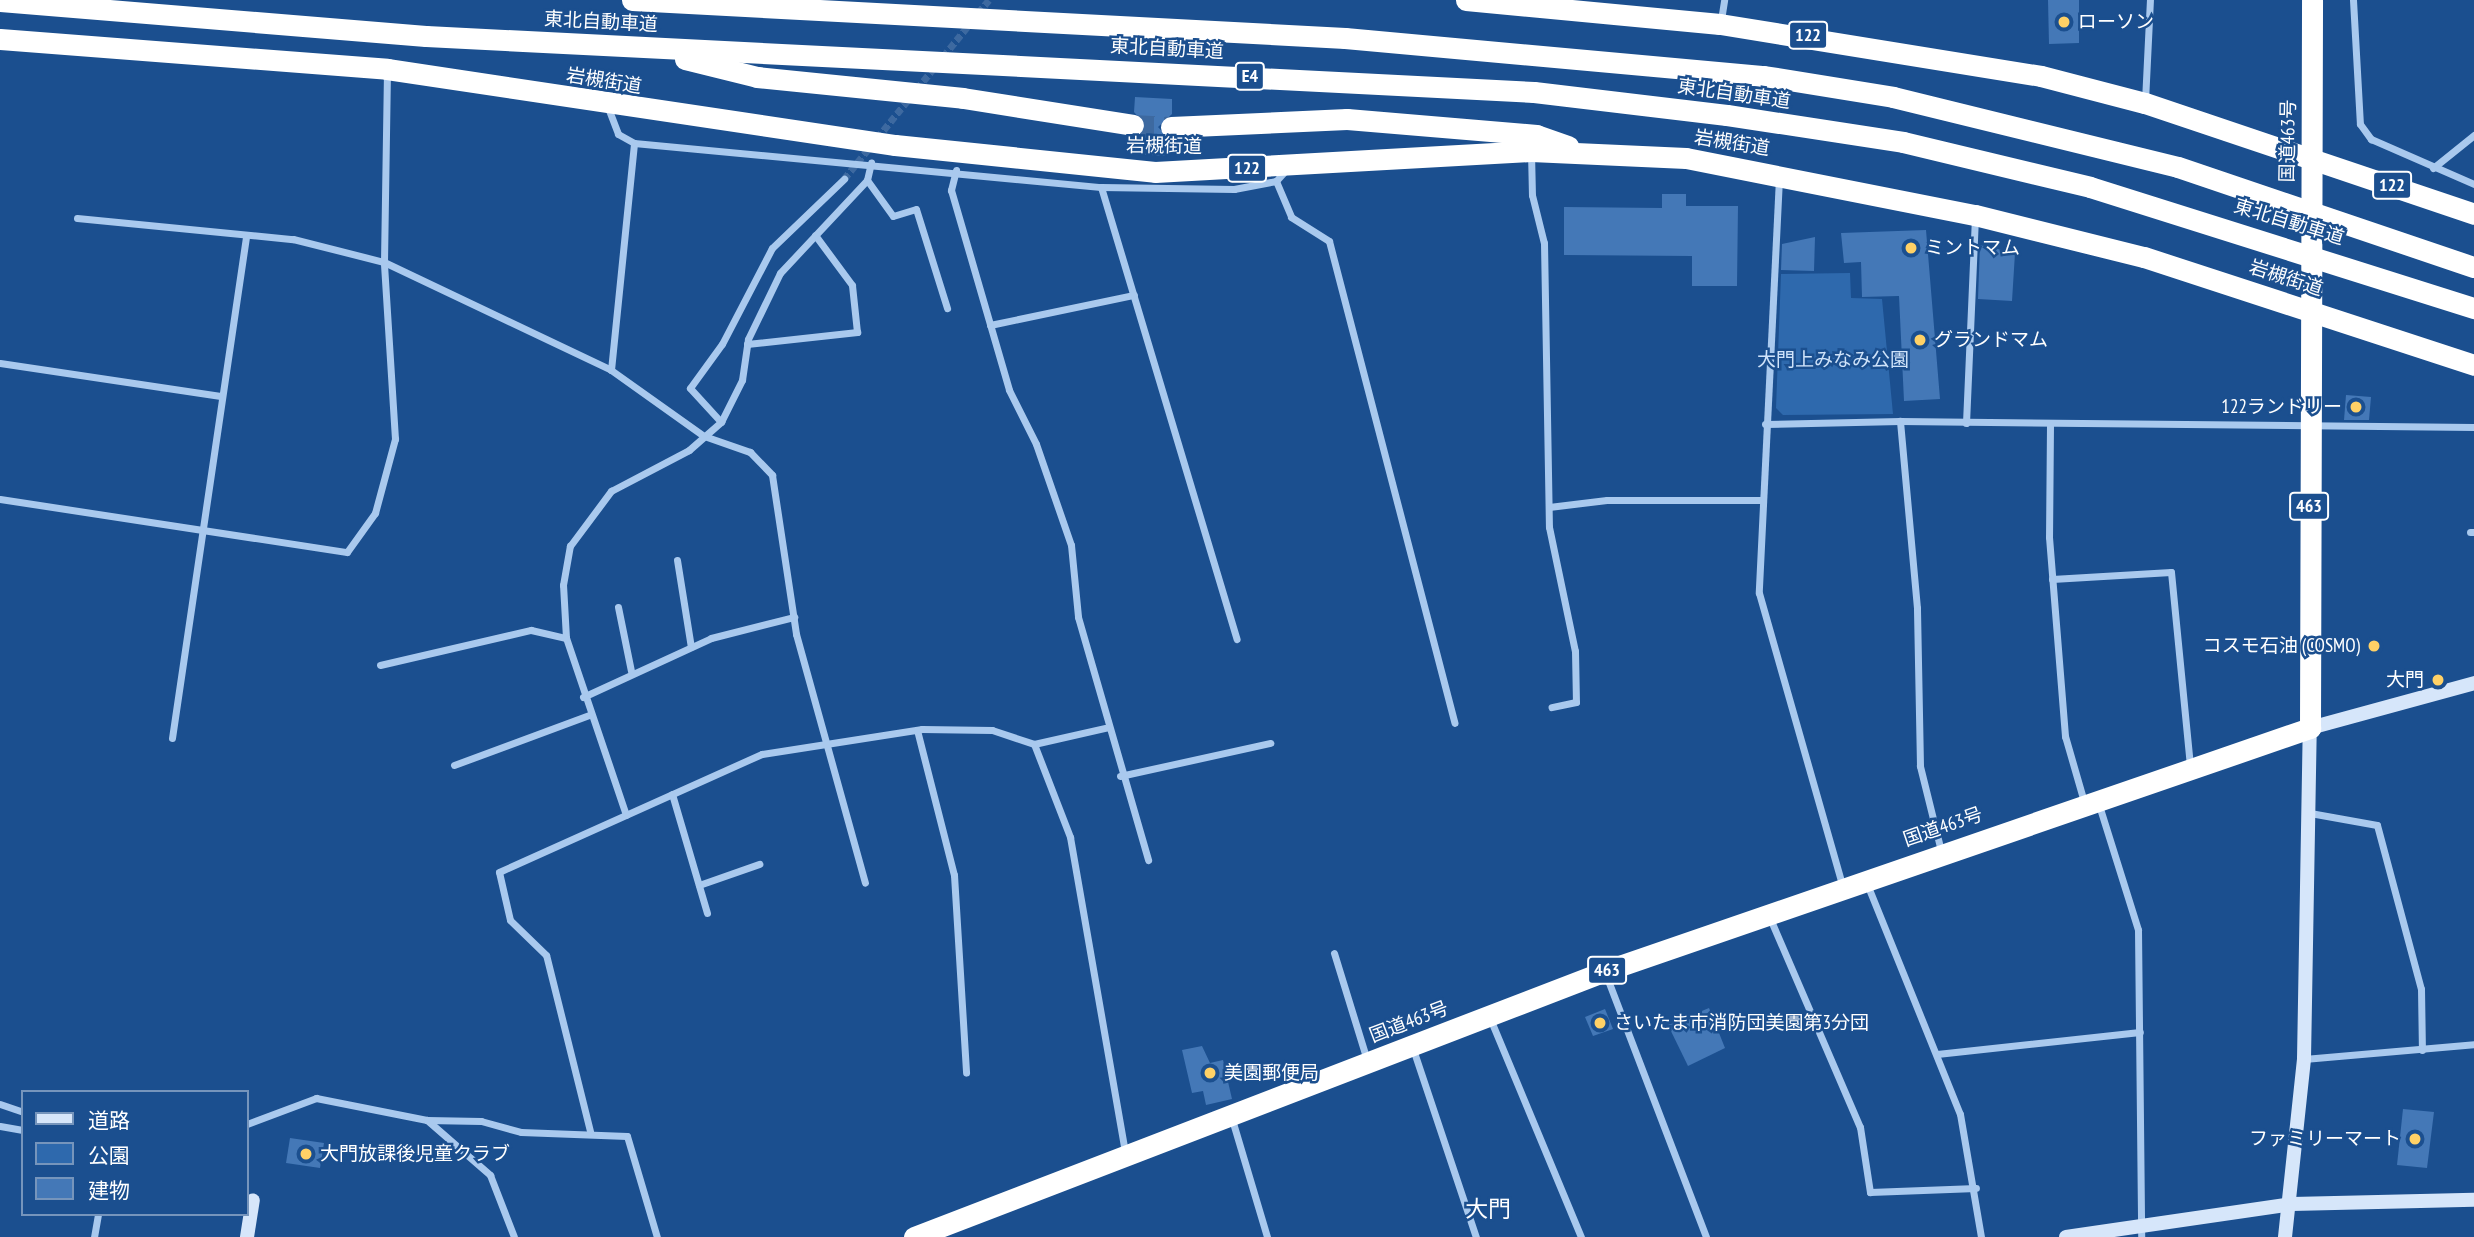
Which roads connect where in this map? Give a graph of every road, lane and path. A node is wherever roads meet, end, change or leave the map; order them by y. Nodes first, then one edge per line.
1 (632, 0) edge
2 (1465, 0) edge
3 (1724, 0) edge
4 (2150, 0) edge
5 (2312, 0) edge
6 (2353, 0) edge
7 (0, 1) edge
8 (1720, 24) junction
9 (0, 39) edge
10 (638, 47) junction
11 (387, 69) junction
12 (2145, 103) junction
13 (607, 105) junction
14 (1133, 125) tunnel mouth
15 (1171, 127) tunnel mouth
16 (2474, 135) edge
17 (634, 143) junction
18 (1531, 151) junction
19 (1583, 151) junction
20 (2310, 157) junction
21 (871, 162) junction
22 (2433, 168) junction
23 (956, 170) junction
24 (1282, 174) junction
25 (1779, 174) junction
26 (844, 179) tunnel mouth
27 (867, 180) junction
28 (2474, 184) edge
29 (1101, 187) junction
30 (2474, 214) edge
31 (1975, 215) junction
32 (77, 218) dead end
33 (814, 235) junction
34 (246, 237) junction
35 (384, 262) junction
36 (2474, 267) edge
37 (1134, 295) junction
38 (947, 308) dead end
39 (2310, 309) junction
40 (2474, 309) edge
41 (990, 326) junction
42 (747, 344) junction
43 (0, 363) edge
44 (2474, 365) edge
45 (611, 370) junction
46 (221, 396) junction
47 (1900, 421) junction
48 (721, 422) junction
49 (1966, 423) junction
50 (1765, 424) junction
51 (2050, 425) junction
52 (2474, 427) edge
53 (2309, 430) junction
54 (704, 436) junction
55 (0, 499) edge
56 (1763, 500) junction
57 (1549, 507) junction
58 (199, 528) junction
59 (677, 560) dead end
60 (2052, 579) junction
61 (618, 607) dead end
62 (794, 617) junction
63 (566, 638) junction
64 (1237, 639) dead end
65 (691, 646) junction
66 (380, 666) dead end
67 (631, 671) junction
68 (2474, 683) edge
69 (583, 697) junction
70 (1552, 707) dead end
71 (589, 715) junction
72 (1455, 723) dead end
73 (1105, 728) junction
74 (2309, 728) junction
75 (917, 730) junction
76 (172, 738) dead end
77 (830, 741) junction
78 (1270, 743) dead end
79 (1034, 744) junction
80 (454, 765) dead end
81 (2190, 766) junction
82 (1120, 776) junction
83 (672, 794) junction
84 (2090, 800) junction
85 (2310, 813) junction
86 (626, 815) junction
87 (1941, 851) junction
88 (1148, 860) dead end
89 (759, 864) dead end
90 (1864, 877) junction
91 (865, 883) dead end
92 (1842, 884) junction
93 (699, 885) junction
94 (1767, 912) junction
95 (707, 913) dead end
96 (1334, 954) dead end
97 (1605, 971) junction
98 (1489, 1016) junction
99 (2140, 1032) junction
100 (2474, 1044) edge
101 (1412, 1045) junction
102 (2422, 1050) junction
103 (1937, 1054) junction
104 (2304, 1059) junction
105 (1368, 1063) junction
106 (966, 1073) dead end
107 (0, 1104) edge
108 (21, 1111) edge
109 (1231, 1116) junction
110 (427, 1120) junction
111 (248, 1124) edge
112 (0, 1126) edge
113 (21, 1130) edge
114 (590, 1131) junction
115 (1125, 1157) junction
116 (1976, 1188) junction
117 (253, 1200) dead end
118 (2474, 1200) edge
119 (2292, 1204) junction
120 (98, 1216) edge
121 (2142, 1231) edge
122 (94, 1237) edge
123 (247, 1237) edge
124 (514, 1237) edge
125 (657, 1237) edge
126 (914, 1237) edge
127 (1267, 1237) edge
128 (1476, 1237) edge
129 (1581, 1237) edge
130 (1706, 1237) edge
131 (1981, 1237) edge
132 (2066, 1237) edge
133 (2285, 1237) edge

1 - 36 highway, 東北自動車道 / E4
2 - 8 highway, 122
3 - 8 street
4 - 12 street
5 - 20 highway, 国道463号 / 463
6 - 22 street
7 - 10 highway, 東北自動車道 / E4
8 - 12 highway, 122
9 - 11 highway, 岩槻街道 / 122
10 - 14 highway
10 - 40 highway, 東北自動車道 / E4
11 - 13 highway, 岩槻街道 / 122
11 - 35 street
12 - 20 highway, 122
13 - 17 street
13 - 24 highway, 岩槻街道 / 122
15 - 19 highway
16 - 22 street
17 - 21 street
17 - 45 street
18 - 19 highway, 岩槻街道 / 122
18 - 24 highway, 岩槻街道 / 122
18 - 57 street
19 - 25 highway, 岩槻街道 / 122
20 - 30 highway, 122
20 - 39 highway, 国道463号 / 463
21 - 23 street
21 - 27 street
22 - 28 street
23 - 29 street
23 - 41 street
24 - 29 street
24 - 72 street
25 - 31 highway, 岩槻街道 / 122
25 - 50 street
26 - 48 street
27 - 33 street
27 - 38 street
29 - 37 street
31 - 39 highway, 岩槻街道 / 122
31 - 49 street
32 - 34 street
33 - 42 street
33 - 42 street
34 - 35 street
34 - 46 street
35 - 45 street
35 - 58 street
37 - 41 street
37 - 64 street
39 - 44 highway, 岩槻街道 / 122
39 - 53 highway, 国道463号 / 463
41 - 73 street
42 - 48 street
43 - 46 street
45 - 54 street
46 - 58 street
47 - 49 street
47 - 50 street
47 - 87 street
48 - 54 street
49 - 51 street
50 - 56 street
51 - 53 street
51 - 60 street
52 - 53 street
53 - 74 highway, 国道463号 / 463
54 - 62 street
54 - 63 street
55 - 58 street
56 - 57 street
56 - 92 street
57 - 70 street
58 - 76 street
59 - 65 street
60 - 81 street
60 - 84 street
61 - 67 street
62 - 65 street
62 - 77 street
63 - 66 street
63 - 69 street
65 - 67 street
67 - 69 street
68 - 74 street
69 - 71 street
71 - 80 street
71 - 86 street
73 - 79 street
73 - 82 street
74 - 81 highway, 国道463号 / 463
74 - 85 street
75 - 77 street
75 - 79 street
75 - 106 street
77 - 83 street
77 - 91 street
78 - 82 street
79 - 115 street
81 - 84 highway, 国道463号 / 463
82 - 88 street
83 - 86 street
83 - 93 street
84 - 87 highway, 国道463号 / 463
84 - 99 street
85 - 102 street
85 - 104 street
86 - 114 street
87 - 90 highway, 国道463号 / 463
89 - 93 street
90 - 92 highway, 国道463号 / 463
90 - 103 street
92 - 94 highway, 国道463号 / 463
93 - 95 street
94 - 97 highway, 国道463号 / 463
94 - 116 street
96 - 105 street
97 - 98 highway, 国道463号 / 463
97 - 130 street
98 - 101 highway, 国道463号 / 463
98 - 129 street
99 - 103 street
99 - 121 street
100 - 102 street
101 - 105 highway, 国道463号 / 463
101 - 128 street
102 - 104 street
103 - 116 street
104 - 119 street
105 - 109 highway, 国道463号 / 463
107 - 108 street
109 - 115 highway, 国道463号 / 463
109 - 127 street
110 - 111 street
110 - 114 street
110 - 124 street
112 - 113 street
114 - 125 street
115 - 126 highway, 国道463号 / 463
116 - 131 street
117 - 123 street
118 - 119 street
119 - 121 street
119 - 133 street
120 - 122 street
121 - 132 street

